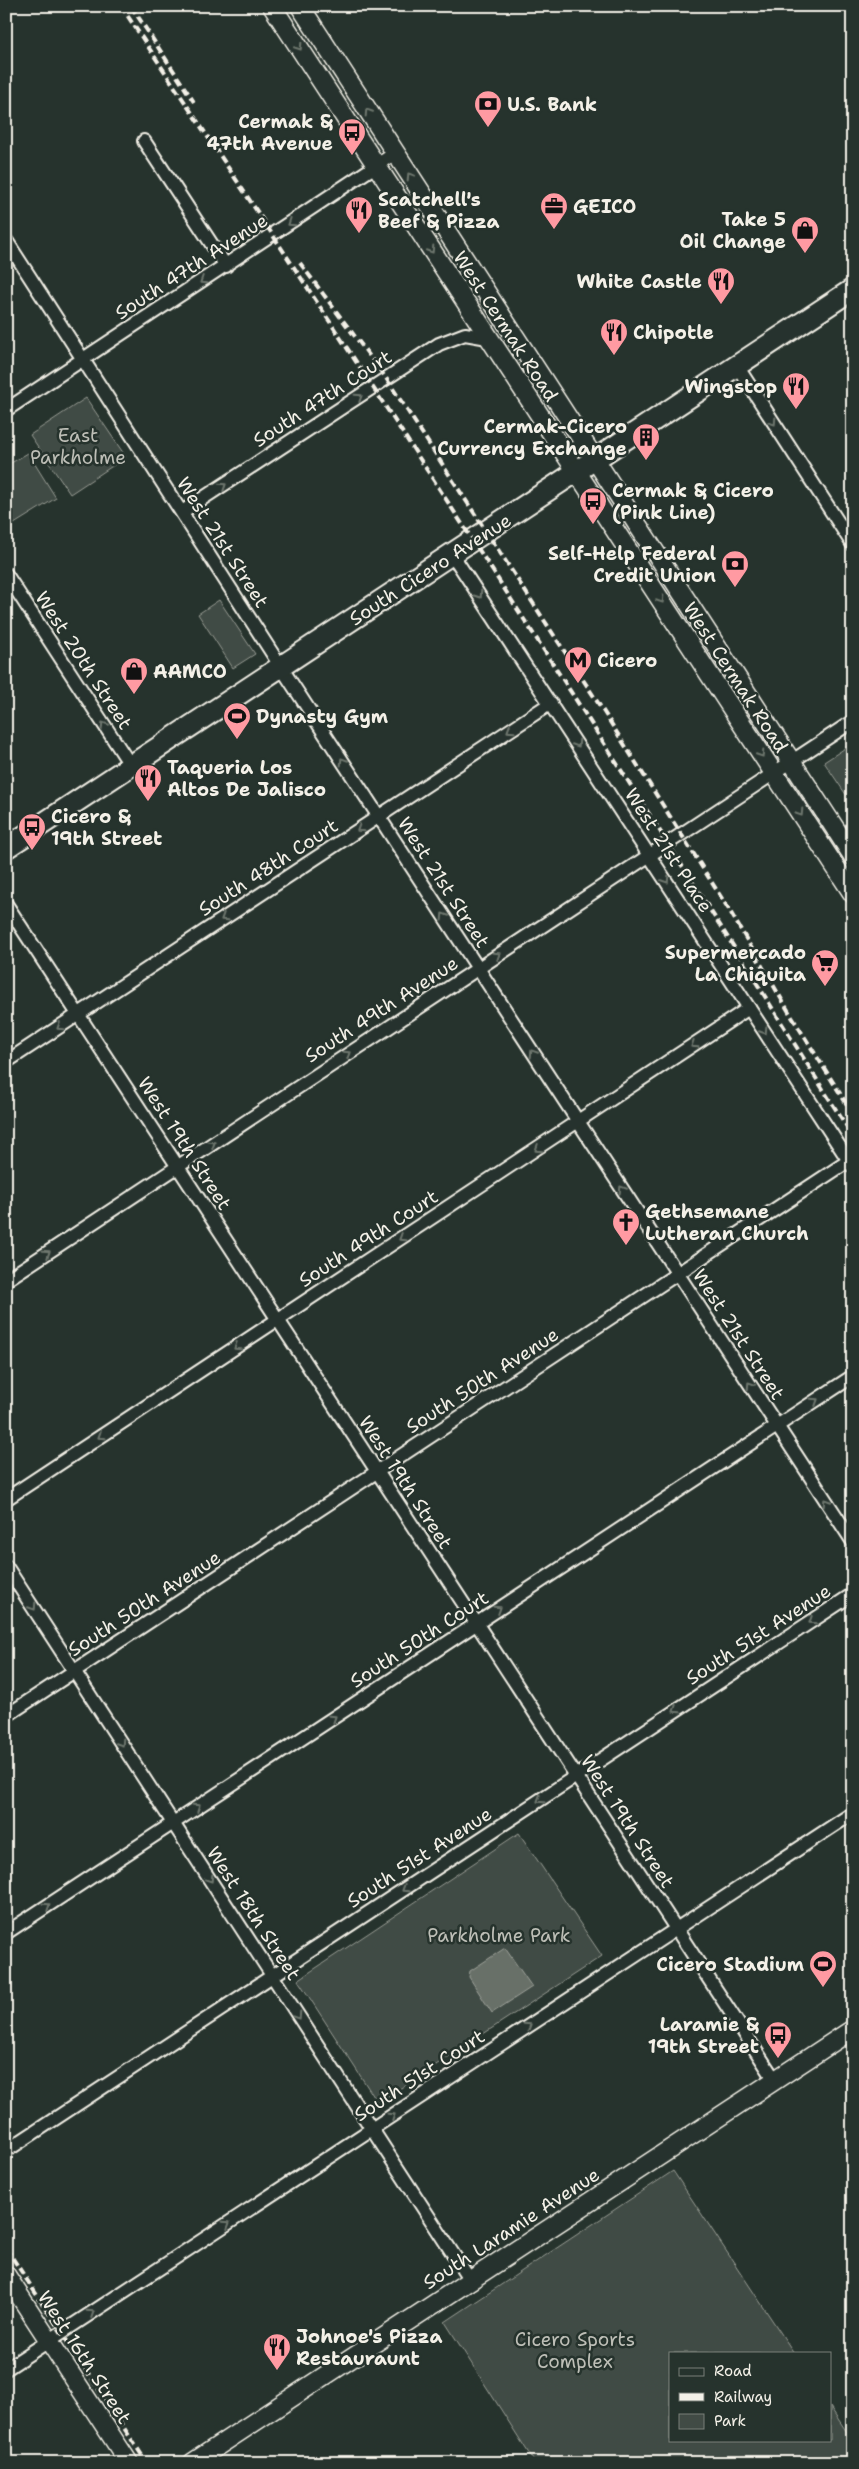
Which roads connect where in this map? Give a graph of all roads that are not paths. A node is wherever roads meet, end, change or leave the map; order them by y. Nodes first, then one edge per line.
1 (272, 6) edge
2 (300, 6) edge
3 (144, 142) dead end
4 (395, 153) junction
5 (376, 165) junction
6 (6, 240) edge
7 (226, 266) junction
8 (853, 289) edge
9 (488, 338) junction
10 (83, 359) junction
11 (737, 366) junction
12 (6, 410) edge
13 (594, 460) junction
14 (576, 472) junction
15 (182, 512) junction
16 (853, 546) edge
17 (452, 554) junction
18 (6, 574) edge
19 (281, 667) junction
20 (551, 703) junction
21 (853, 721) edge
22 (790, 761) junction
23 (131, 766) junction
24 (774, 773) junction
25 (379, 816) junction
26 (6, 848) edge
27 (650, 854) junction
28 (853, 856) edge
29 (853, 894) edge
30 (6, 904) edge
31 (478, 968) junction
32 (749, 1008) junction
33 (78, 1015) junction
34 (6, 1062) edge
35 (578, 1122) junction
36 (851, 1162) edge
37 (178, 1166) junction
38 (677, 1273) junction
39 (6, 1280) edge
40 (278, 1320) junction
41 (853, 1376) edge
42 (777, 1426) junction
43 (377, 1471) junction
44 (6, 1499) edge
45 (853, 1542) edge
46 (6, 1566) edge
47 (853, 1594) edge
48 (476, 1624) junction
49 (74, 1671) junction
50 (6, 1716) edge
51 (576, 1776) junction
52 (853, 1813) edge
53 (173, 1823) junction
54 (676, 1929) junction
55 (6, 1933) edge
56 (272, 1976) junction
57 (853, 2029) edge
58 (775, 2080) junction
59 (372, 2129) junction
60 (6, 2151) edge
61 (6, 2275) edge
62 (470, 2280) junction
63 (49, 2341) junction
64 (6, 2369) edge
65 (129, 2463) edge
66 (192, 2463) edge

1 -> 5 main road, West Cermak Road
4 -> 2 main road, West Cermak Road
3 - 7 street
4 - 5 street, South 47th Avenue
13 -> 4 main road, West Cermak Road
5 -> 7 street, South 47th Avenue
5 -> 9 main road, West Cermak Road
6 - 10 street, West 21st Street
7 -> 10 street, South 47th Avenue
8 - 11 main road, South Cicero Avenue
9 - 14 main road, West Cermak Road
15 -> 9 street, South 47th Court
10 - 12 street, South 47th Avenue
10 - 15 street, West 21st Street
11 - 13 main road, South Cicero Avenue
11 -> 16 street
13 - 14 main road, South Cicero Avenue
13 - 22 main road, West Cermak Road
14 - 17 main road, South Cicero Avenue
14 -> 24 main road, West Cermak Road
15 - 19 street, West 21st Street
17 - 19 main road, South Cicero Avenue
17 -> 20 street, West 21st Place
23 -> 18 street, West 20th Street
19 - 23 main road, South Cicero Avenue
25 -> 19 street, West 21st Street
20 -> 25 street, South 48th Court
20 -> 27 street, West 21st Place
21 - 22 street, South 49th Avenue
22 - 24 street, South 49th Avenue
22 - 28 main road, West Cermak Road
23 - 26 main road, South Cicero Avenue
24 - 27 street, South 49th Avenue
24 -> 29 main road, West Cermak Road
31 -> 25 street, West 21st Street
25 -> 33 street, South 48th Court
31 -> 27 street, South 49th Avenue
27 -> 32 street, West 21st Place
30 - 33 street, West 19th Street
35 -> 31 street, West 21st Street
37 -> 31 street, South 49th Avenue
32 -> 35 street, South 49th Court
32 -> 36 street, West 21st Place
33 -> 34 street, South 48th Court
33 - 37 street, West 19th Street
38 -> 35 street, West 21st Street
35 -> 40 street, South 49th Court
36 - 38 street, South 50th Avenue
39 -> 37 street, South 49th Avenue
37 - 40 street, West 19th Street
42 -> 38 street, West 21st Street
38 - 43 street, South 50th Avenue
40 - 43 street, West 19th Street
40 -> 44 street, South 49th Court
42 -> 41 street, South 50th Court
45 -> 42 street, West 21st Street
48 -> 42 street, South 50th Court
43 - 48 street, West 19th Street
43 - 49 street, South 50th Avenue
46 -> 49 street, West 18th Street
47 -> 51 street, South 51st Avenue
48 - 51 street, West 19th Street
53 -> 48 street, South 50th Court
49 - 50 street, South 50th Avenue
49 -> 53 street, West 18th Street
51 - 54 street, West 19th Street
51 -> 56 street, South 51st Avenue
52 - 54 street, South 51st Court
55 -> 53 street, South 50th Court
53 -> 56 street, West 18th Street
54 - 58 street, West 19th Street
59 -> 54 street, South 51st Court
56 -> 59 street, West 18th Street
56 - 60 street, South 51st Avenue
57 - 58 main road, South Laramie Avenue
58 - 62 main road, South Laramie Avenue
59 - 62 street, West 18th Street
63 -> 59 street, South 51st Court
61 - 63 main road, West 16th Street
62 - 66 main road, South Laramie Avenue
63 - 64 street, South 51st Court
63 - 65 main road, West 16th Street

